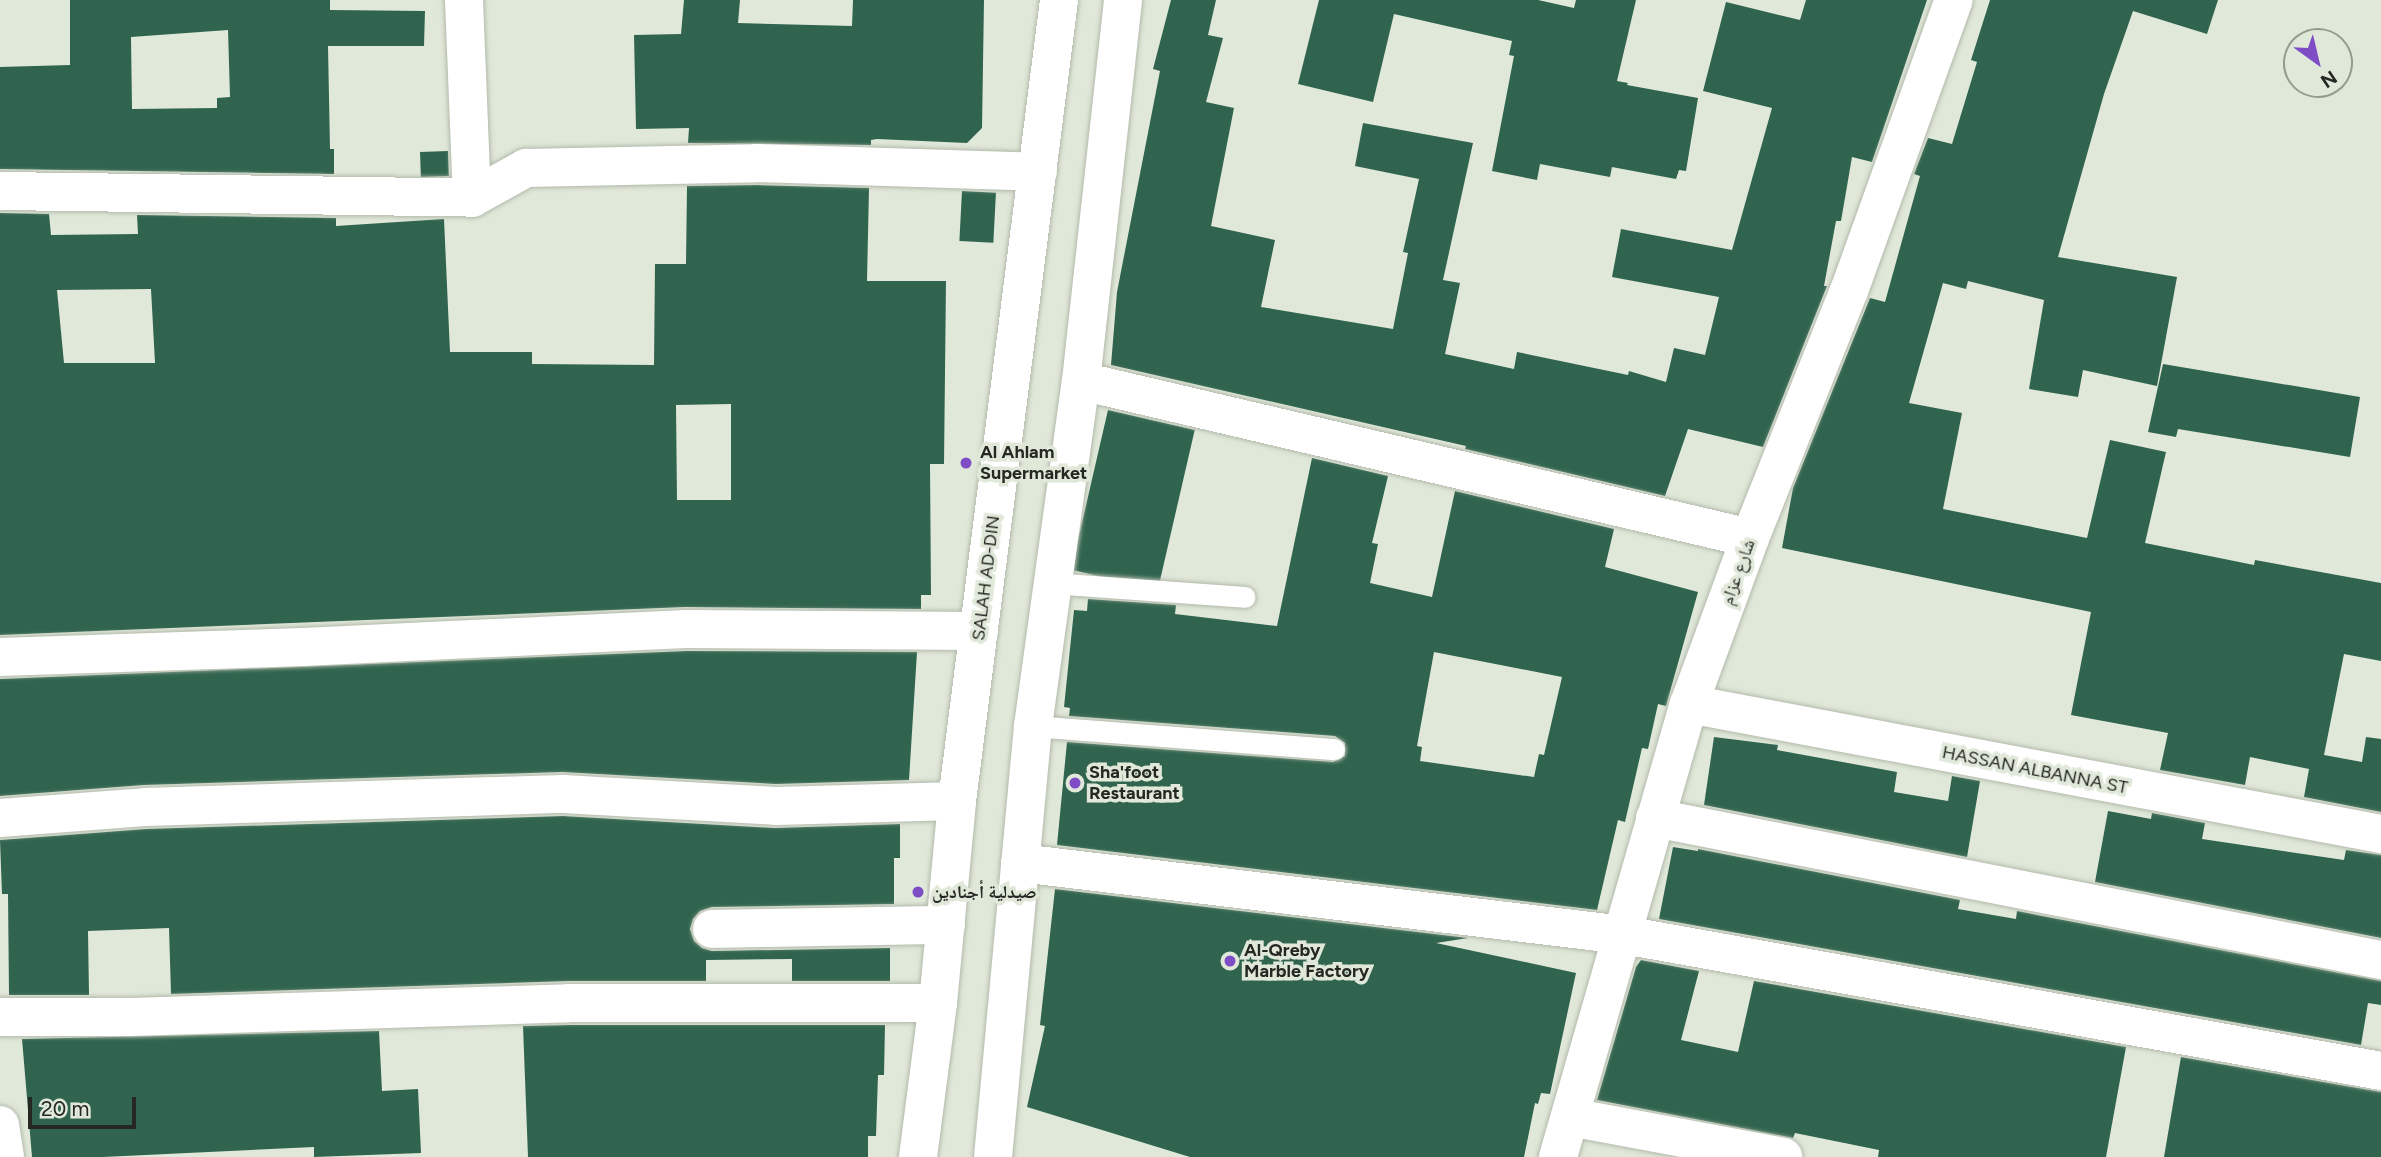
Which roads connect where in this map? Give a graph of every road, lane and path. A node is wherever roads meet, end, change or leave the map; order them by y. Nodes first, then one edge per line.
1 (464, 0) edge
2 (1059, 0) edge
3 (1123, 0) edge
4 (1954, 0) edge
5 (1038, 172) junction
6 (0, 191) edge
7 (472, 198) junction
8 (1081, 381) junction
9 (1750, 538) junction
10 (1051, 583) junction
11 (1244, 597) dead end
12 (979, 631) junction
13 (0, 657) edge
14 (1689, 704) junction
15 (1032, 726) junction
16 (1334, 749) dead end
17 (957, 802) junction
18 (0, 818) edge
19 (1655, 818) junction
20 (2381, 834) edge
21 (1020, 863) junction
22 (946, 925) junction
23 (712, 929) dead end
24 (1624, 935) junction
25 (2381, 960) edge
26 (938, 1003) junction
27 (0, 1017) edge
28 (2381, 1071) edge
29 (1570, 1117) junction
30 (0, 1125) edge
31 (5, 1157) edge
32 (918, 1157) edge
33 (993, 1157) edge
34 (1558, 1157) edge
35 (1783, 1157) edge

1 - 7 main road
2 - 5 main road, SALAH AD-DIN
3 - 8 main road
4 - 9 main road, شارع عزام
5 - 7 main road
5 - 12 main road, SALAH AD-DIN
6 - 7 main road
8 - 9 main road
8 - 10 main road
9 - 14 main road, شارع عزام
10 - 11 lane
10 - 15 main road
12 - 13 main road
12 - 17 main road, SALAH AD-DIN
14 - 19 main road, شارع عزام
14 - 20 main road, HASSAN ALBANNA ST
15 - 16 lane
15 - 21 main road
17 - 18 main road
17 - 22 main road, SALAH AD-DIN
19 - 24 main road, شارع عزام
19 - 25 main road
21 - 24 main road
21 - 33 main road
22 - 23 main road
22 - 26 main road, SALAH AD-DIN
24 - 28 main road
24 - 29 main road, شارع عزام
26 - 27 main road
26 - 32 main road, SALAH AD-DIN
29 - 34 main road, شارع عزام
29 - 35 main road
30 - 31 main road

